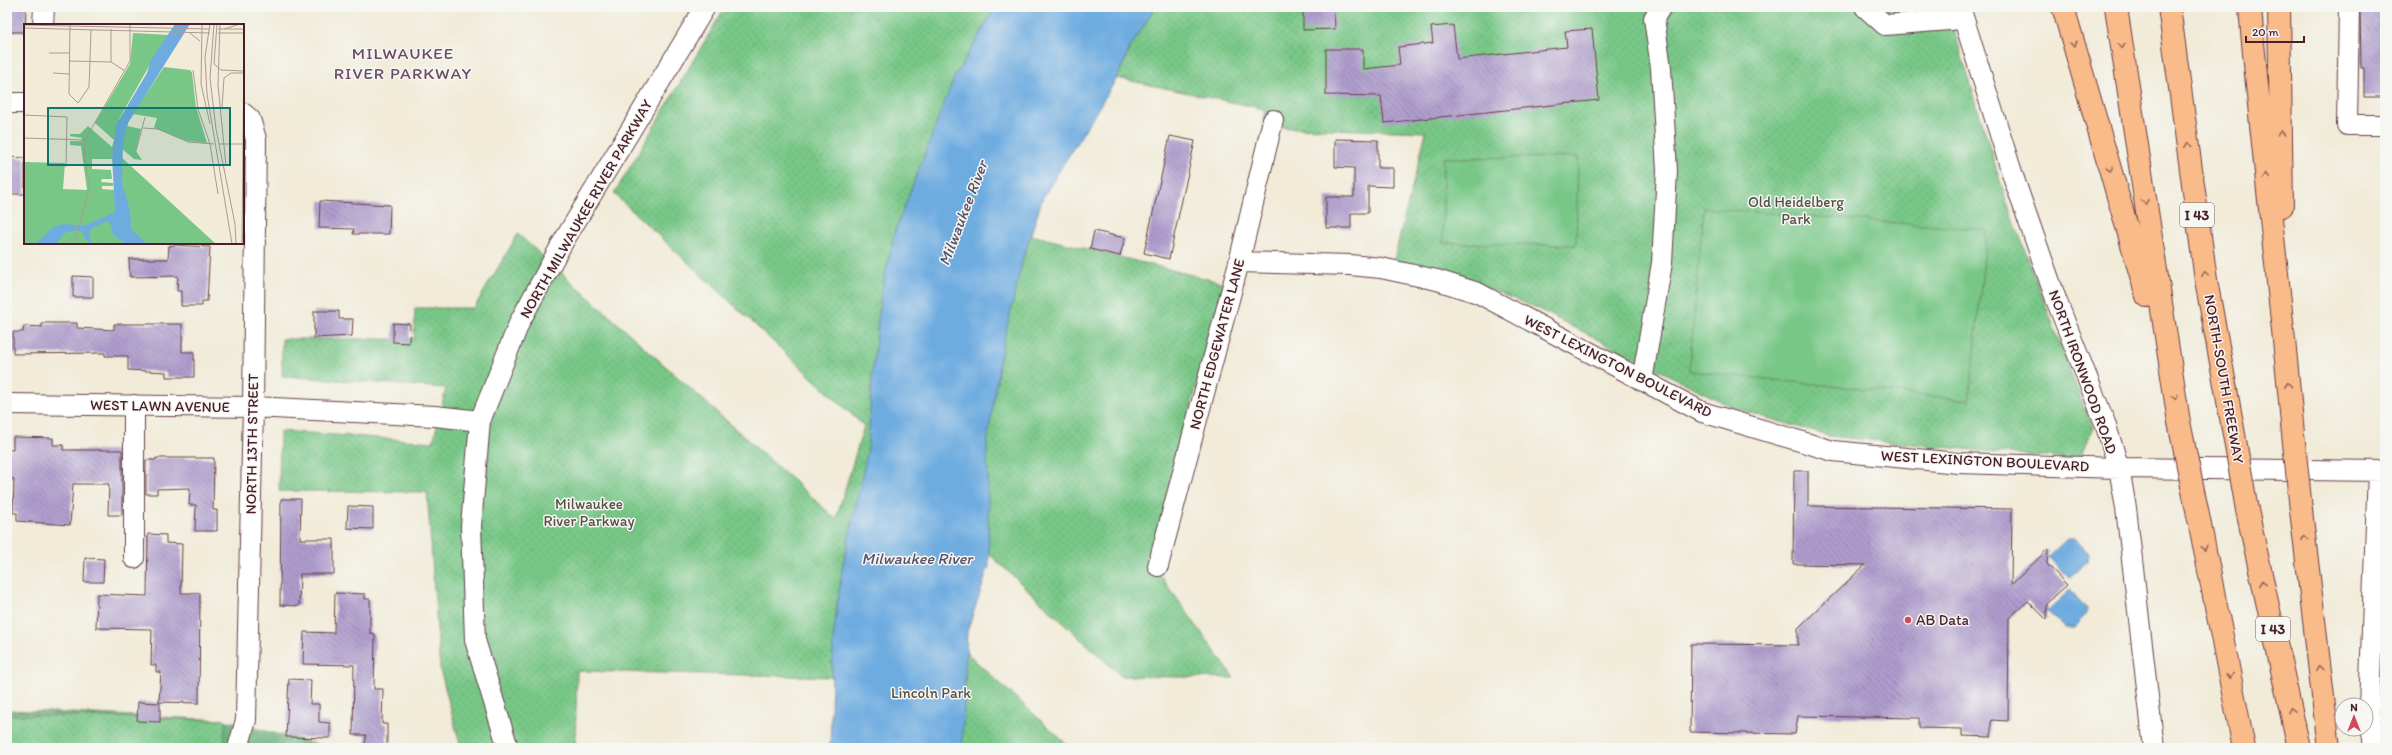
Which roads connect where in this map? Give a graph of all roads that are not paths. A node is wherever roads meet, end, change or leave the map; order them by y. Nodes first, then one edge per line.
1 (44, 7) edge
2 (704, 7) edge
3 (1661, 7) edge
4 (1865, 7) edge
5 (2063, 7) edge
6 (2116, 7) edge
7 (2169, 7) edge
8 (2250, 7) edge
9 (2279, 7) edge
10 (2348, 7) edge
11 (1961, 13) edge
12 (44, 24) edge
13 (7, 103) edge
14 (24, 103) edge
15 (244, 114) edge
16 (1273, 120) dead end
17 (2385, 125) edge
18 (1239, 262) junction
19 (2281, 298) junction
20 (2170, 372) junction
21 (1642, 382) junction
22 (7, 404) edge
23 (134, 405) junction
24 (254, 407) junction
25 (480, 421) junction
26 (2118, 468) junction
27 (2381, 471) edge
28 (2381, 508) edge
29 (134, 558) dead end
30 (1158, 566) dead end
31 (2379, 611) edge
32 (2377, 708) edge
33 (238, 748) edge
34 (508, 748) edge
35 (2154, 748) edge
36 (2244, 748) edge
37 (2299, 748) edge
38 (2329, 748) edge
39 (2374, 748) edge

1 - 12 street
2 - 25 street, NORTH MILWAUKEE RIVER PARKWAY
3 - 21 street
4 - 11 street
5 -> 20 highway
6 -> 20 highway
37 -> 7 highway, NORTH-SOUTH FREEWAY / I 43, bridge
19 -> 8 highway
19 -> 9 highway
10 - 17 street
11 - 26 street, NORTH IRONWOOD ROAD
13 - 14 street
15 - 24 street, NORTH 13TH STREET
16 - 18 street, NORTH EDGEWATER LANE
18 - 21 street, WEST LEXINGTON BOULEVARD
18 - 30 street, NORTH EDGEWATER LANE
38 -> 19 highway, bridge
20 -> 36 highway, bridge
21 - 26 street, WEST LEXINGTON BOULEVARD
22 - 23 street, WEST LAWN AVENUE
23 - 24 street, WEST LAWN AVENUE
23 - 29 street
24 - 25 street, WEST LAWN AVENUE
24 - 33 street, NORTH 13TH STREET
25 - 34 street, NORTH MILWAUKEE RIVER PARKWAY
26 - 27 street, WEST LEXINGTON BOULEVARD
26 - 35 street, NORTH IRONWOOD ROAD
27 - 28 street
28 - 31 street
31 - 32 street
32 - 39 street

